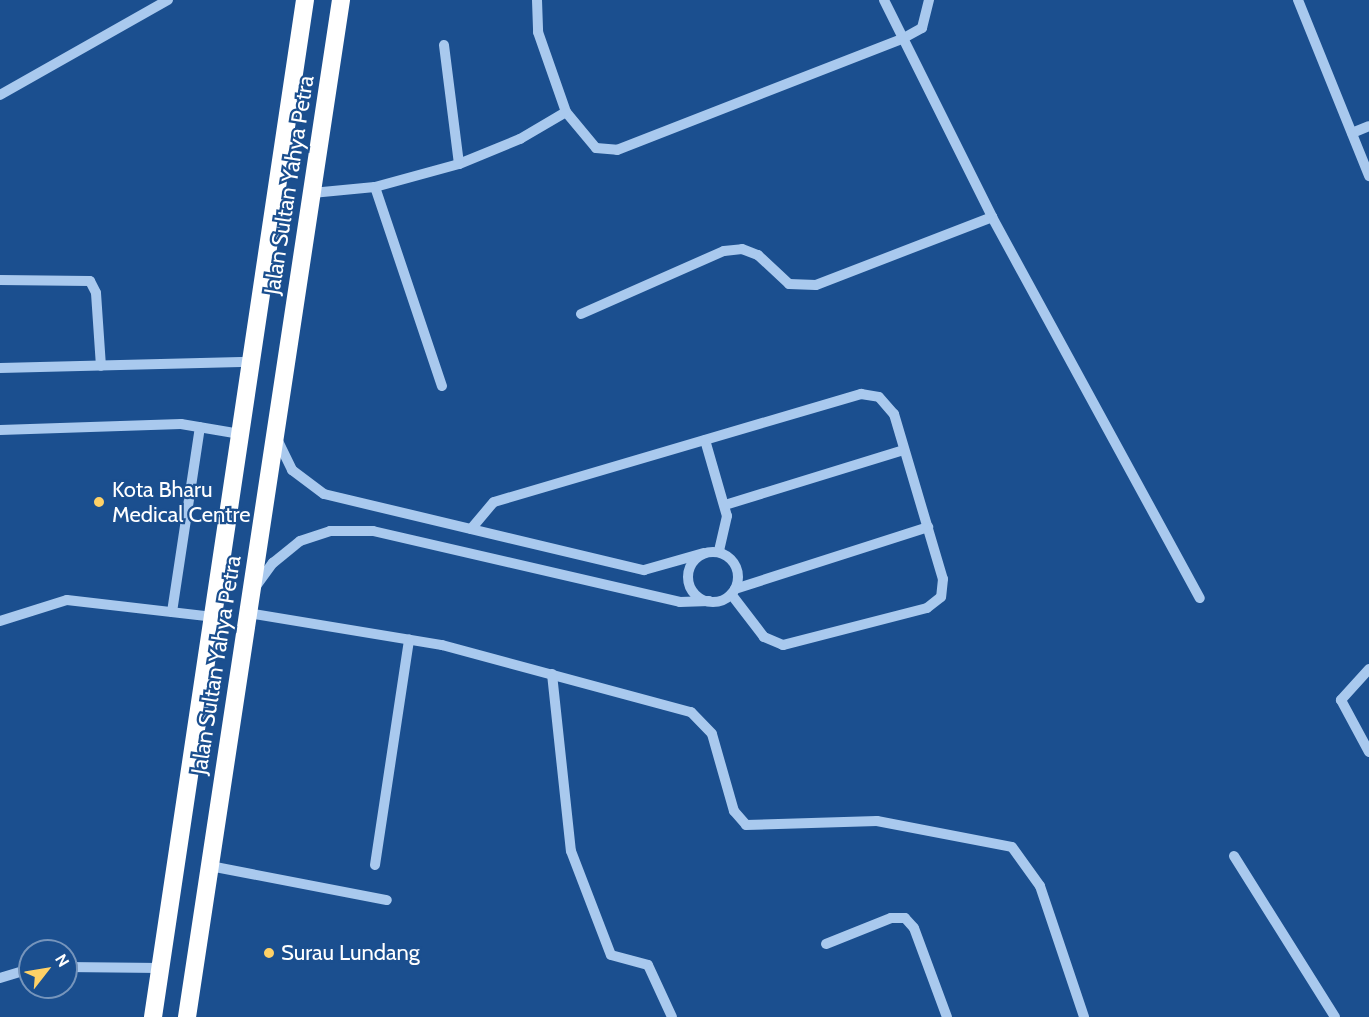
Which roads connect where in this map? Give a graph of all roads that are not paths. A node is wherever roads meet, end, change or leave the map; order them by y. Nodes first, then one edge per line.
1 (168, 0) edge
2 (305, 0) edge
3 (341, 0) edge
4 (537, 0) edge
5 (884, 0) edge
6 (929, 0) edge
7 (1298, 0) edge
8 (902, 39) junction
9 (444, 45) dead end
10 (0, 95) edge
11 (566, 112) junction
12 (1369, 126) edge
13 (1352, 133) junction
14 (459, 164) junction
15 (1369, 176) edge
16 (375, 187) junction
17 (312, 193) junction
18 (992, 217) junction
19 (0, 280) edge
20 (581, 314) dead end
21 (251, 362) junction
22 (101, 366) junction
23 (0, 368) edge
24 (442, 386) dead end
25 (200, 427) junction
26 (0, 430) edge
27 (240, 434) junction
28 (275, 434) junction
29 (705, 440) junction
30 (904, 450) junction
31 (725, 505) junction
32 (928, 527) junction
33 (471, 529) junction
34 (719, 552) junction
35 (704, 553) junction
36 (733, 592) junction
37 (1200, 598) dead end
38 (709, 602) junction
39 (250, 604) junction
40 (171, 612) junction
41 (213, 617) junction
42 (0, 621) edge
43 (409, 640) junction
44 (1369, 669) edge
45 (552, 674) junction
46 (1369, 752) edge
47 (1234, 856) dead end
48 (375, 865) dead end
49 (210, 866) junction
50 (387, 900) dead end
51 (826, 944) dead end
52 (78, 967) edge
53 (160, 968) junction
54 (18, 973) edge
55 (0, 978) edge
56 (153, 1017) edge
57 (187, 1017) edge
58 (672, 1017) edge
59 (947, 1017) edge
60 (1084, 1017) edge
61 (1335, 1017) edge

1 - 10 street
2 - 21 highway, Jalan Sultan Yahya Petra
3 - 17 highway, Jalan Sultan Yahya Petra
4 - 11 street
5 - 8 street
6 - 8 street
7 - 13 street
8 - 11 street
8 - 18 street
9 - 14 street
11 - 14 street
12 - 13 street
13 - 15 street
14 - 16 street
16 - 17 street
16 - 24 street
17 - 28 highway, Jalan Sultan Yahya Petra
18 - 20 street
18 - 37 street
19 - 22 street
21 - 22 street
21 - 27 highway, Jalan Sultan Yahya Petra
22 - 23 street
25 - 26 street
25 - 27 street
25 - 40 street
27 - 41 highway, Jalan Sultan Yahya Petra
28 - 33 street
28 - 39 highway, Jalan Sultan Yahya Petra
29 - 30 street
29 - 31 street
29 - 33 street
30 - 31 street
30 - 32 street
31 - 34 street
32 - 36 street
32 - 36 street
33 - 35 street
34 - 35 street
34 - 36 street
35 - 38 street
36 - 38 street
38 - 39 street
39 - 43 street
39 - 49 highway, Jalan Sultan Yahya Petra
40 - 41 street
40 - 42 street
41 - 53 highway, Jalan Sultan Yahya Petra
43 - 45 street
43 - 48 street
44 - 46 street
45 - 58 street
45 - 60 street
47 - 61 street
49 - 50 street
49 - 57 highway, Jalan Sultan Yahya Petra
51 - 59 street
52 - 53 street
53 - 56 highway, Jalan Sultan Yahya Petra
54 - 55 street

